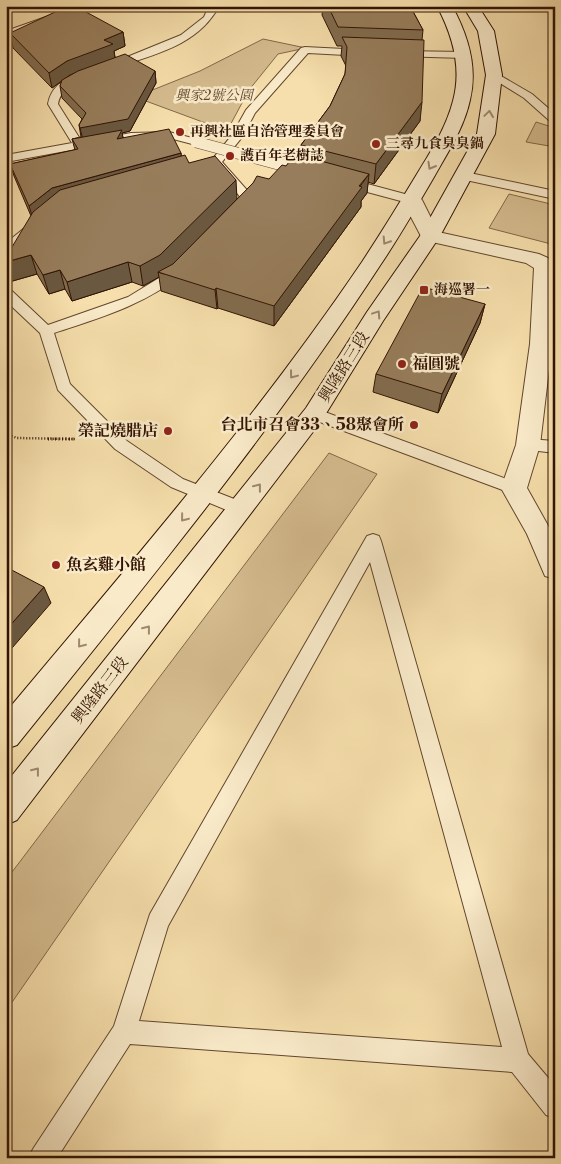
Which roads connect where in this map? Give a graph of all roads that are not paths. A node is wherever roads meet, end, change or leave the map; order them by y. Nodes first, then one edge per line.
1 (78, 6) edge
2 (214, 6) edge
3 (444, 6) edge
4 (470, 6) edge
5 (6, 34) edge
6 (373, 53) edge
7 (392, 54) edge
8 (464, 55) junction
9 (494, 76) junction
10 (555, 120) edge
11 (79, 145) junction
12 (6, 159) edge
13 (294, 168) edge
14 (465, 176) junction
15 (336, 180) edge
16 (555, 195) edge
17 (412, 200) junction
18 (228, 218) edge
19 (40, 222) edge
20 (430, 236) junction
21 (6, 250) edge
22 (189, 259) edge
23 (6, 294) edge
24 (46, 330) junction
25 (314, 414) junction
26 (528, 445) junction
27 (555, 446) edge
28 (514, 488) junction
29 (203, 494) junction
30 (241, 509) junction
31 (555, 568) edge
32 (6, 735) edge
33 (6, 809) edge
34 (124, 1032) junction
35 (518, 1060) junction
36 (555, 1106) edge
37 (42, 1158) edge

1 - 5 lane
2 - 11 lane
3 - 8 main road, 興隆路三段
4 - 9 main road, 興隆路三段
6 - 18 lane
7 - 8 lane
8 -> 17 main road, 興隆路三段
9 - 10 lane
14 -> 9 main road, 興隆路三段
11 - 12 lane
11 - 13 lane, bridge
14 - 16 lane
14 - 20 main road, 興隆路三段
15 - 17 lane
17 - 20 main road
17 -> 29 main road, 興隆路三段
19 - 21 lane
25 -> 20 main road, 興隆路三段
20 - 26 main road
22 - 24 lane
23 - 24 lane
24 - 29 lane
25 - 28 lane
30 -> 25 main road, 興隆路三段
26 - 27 lane
26 - 28 main road
28 - 31 main road
29 - 30 lane
29 -> 32 main road, 興隆路三段
33 -> 30 main road, 興隆路三段
34 - 35 lane
34 - 35 lane
34 - 37 lane
35 - 36 lane

